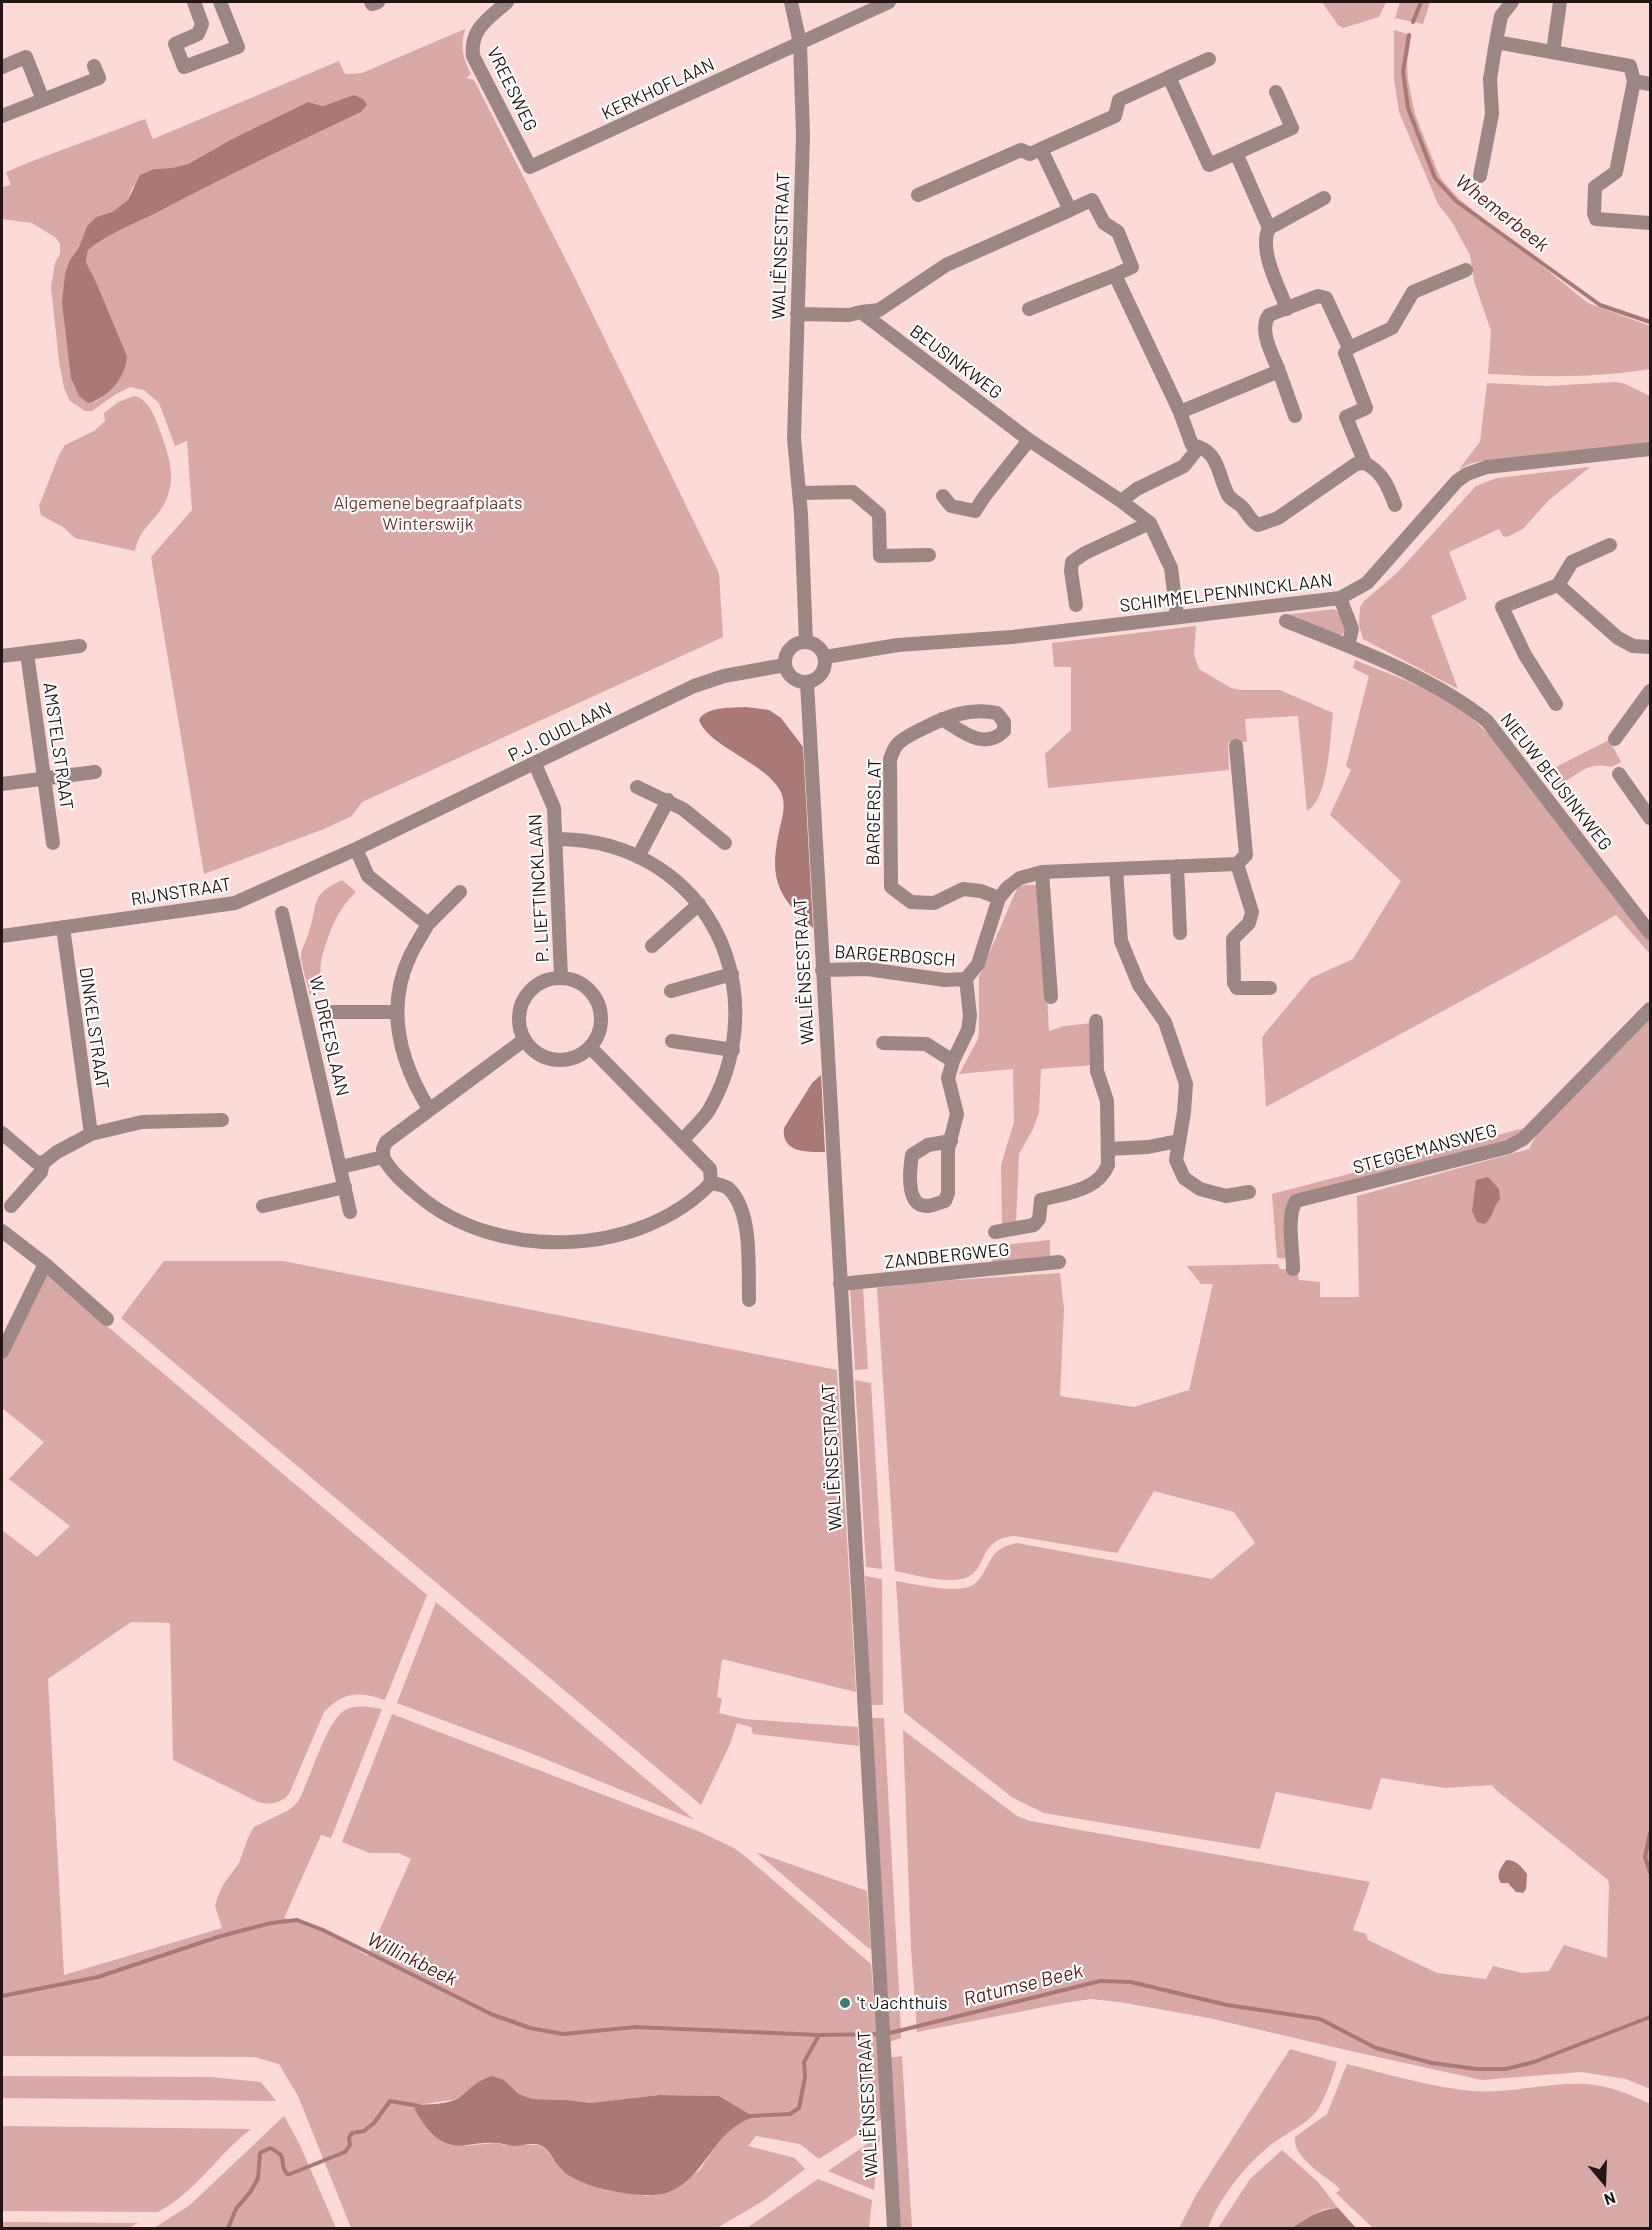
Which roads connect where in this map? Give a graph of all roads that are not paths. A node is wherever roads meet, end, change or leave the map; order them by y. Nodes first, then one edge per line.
1 (194, 2) edge
2 (220, 2) edge
3 (371, 2) edge
4 (378, 2) edge
5 (507, 2) edge
6 (791, 2) edge
7 (889, 2) edge
8 (1512, 2) edge
9 (1560, 2) edge
10 (1496, 42) junction
11 (800, 43) junction
12 (1553, 52) junction
13 (1209, 59) dead end
14 (94, 66) dead end
15 (2, 67) edge
16 (1169, 77) junction
17 (1634, 81) junction
18 (1650, 84) edge
19 (1276, 92) dead end
20 (43, 100) junction
21 (2, 116) edge
22 (1041, 149) junction
23 (1236, 153) junction
24 (530, 167) joint
25 (1480, 176) dead end
26 (918, 195) dead end
27 (1324, 198) dead end
28 (1070, 210) junction
29 (1650, 223) edge
30 (1269, 228) junction
31 (1466, 270) dead end
32 (1115, 276) junction
33 (1029, 309) dead end
34 (1287, 309) junction
35 (861, 312) junction
36 (797, 314) junction
37 (1349, 348) junction
38 (1279, 371) junction
39 (1180, 412) junction
40 (1295, 416) dead end
41 (1029, 440) junction
42 (1199, 447) junction
43 (1650, 449) edge
44 (1365, 463) junction
45 (799, 493) junction
46 (943, 496) dead end
47 (1121, 501) junction
48 (1395, 505) dead end
49 (1150, 523) junction
50 (1610, 545) dead end
51 (929, 555) dead end
52 (1558, 585) junction
53 (1340, 598) junction
54 (1076, 605) dead end
55 (1177, 616) junction
56 (1286, 621) dead end
57 (806, 642) junction
58 (80, 646) dead end
59 (1348, 646) junction
60 (1650, 647) edge
61 (27, 653) junction
62 (2, 656) edge
63 (825, 657) junction
64 (785, 665) junction
65 (807, 683) junction
66 (1650, 691) edge
67 (1556, 704) dead end
68 (942, 719) dead end
69 (1614, 739) dead end
70 (1236, 746) dead end
71 (536, 764) junction
72 (95, 772) dead end
73 (1619, 774) dead end
74 (44, 778) junction
75 (2, 784) edge
76 (637, 787) dead end
77 (668, 800) junction
78 (1650, 818) edge
79 (556, 838) junction
80 (53, 843) dead end
81 (725, 843) dead end
82 (356, 849) junction
83 (638, 857) junction
84 (1237, 864) junction
85 (1177, 866) junction
86 (1116, 869) junction
87 (1042, 872) junction
88 (460, 892) dead end
89 (999, 898) junction
90 (699, 904) junction
91 (282, 913) dead end
92 (428, 924) junction
93 (63, 927) junction
94 (1180, 933) dead end
95 (1650, 933) edge
96 (2, 936) edge
97 (652, 946) dead end
98 (822, 969) junction
99 (732, 974) junction
100 (561, 977) junction
101 (966, 979) junction
102 (1270, 988) dead end
103 (671, 991) dead end
104 (1052, 997) dead end
105 (1650, 1009) edge
106 (330, 1012) dead end
107 (397, 1012) junction
108 (1096, 1020) dead end
109 (524, 1040) junction
110 (672, 1041) dead end
111 (884, 1043) dead end
112 (590, 1047) junction
113 (733, 1050) junction
114 (953, 1061) junction
115 (429, 1109) junction
116 (222, 1120) dead end
117 (2, 1133) edge
118 (90, 1134) junction
119 (682, 1141) junction
120 (1178, 1141) junction
121 (951, 1142) junction
122 (1108, 1149) junction
123 (383, 1157) junction
124 (43, 1163) junction
125 (341, 1167) junction
126 (711, 1183) junction
127 (345, 1187) junction
128 (1249, 1192) dead end
129 (10, 1206) dead end
130 (263, 1206) dead end
131 (351, 1212) dead end
132 (2, 1231) edge
133 (995, 1232) dead end
134 (1059, 1262) dead end
135 (45, 1264) junction
136 (1293, 1269) dead end
137 (840, 1284) junction
138 (749, 1300) dead end
139 (107, 1319) dead end
140 (2, 1352) edge
141 (894, 2229) edge

1 - 2 street
3 - 4 street
5 - 24 street, VREESWEG
6 - 11 street, WALIËNSESTRAAT
7 - 11 street, KERKHOFLAAN
8 - 10 street
9 - 12 street
10 - 12 street
10 - 25 street
11 - 24 street, KERKHOFLAAN
11 - 36 street, WALIËNSESTRAAT
12 - 17 street
13 - 16 street
14 - 20 street
15 - 20 street
16 - 22 street
16 - 23 street
17 - 18 street
17 - 29 street
19 - 23 street
20 - 21 street
22 - 26 street
22 - 28 street
23 - 30 street
27 - 30 street
28 - 32 street
28 - 35 street
30 - 34 street
31 - 37 street
32 - 33 street
32 - 39 street
34 - 37 street
34 - 38 street
35 - 36 street
35 - 41 street, BEUSINKWEG
36 - 45 street, WALIËNSESTRAAT
37 - 44 street
38 - 39 street
38 - 40 street
39 - 42 street
41 - 46 street
41 - 47 street, BEUSINKWEG
42 - 44 street
42 - 47 street
43 - 53 street, SCHIMMELPENNINCKLAAN
44 - 48 street
45 - 51 street
45 - 57 street, WALIËNSESTRAAT
47 - 49 street, BEUSINKWEG
49 - 54 street
49 - 55 street
50 - 52 street
52 - 60 street
52 - 67 street
53 - 55 street, SCHIMMELPENNINCKLAAN
53 - 59 street
55 - 63 street, SCHIMMELPENNINCKLAAN
56 - 59 street, NIEUW BEUSINKWEG
57 - 63 street
57 - 64 street
58 - 61 street
59 - 95 street, NIEUW BEUSINKWEG
61 - 62 street
61 - 74 street, AMSTELSTRAAT
63 - 65 street
64 - 65 street
64 - 71 street, P.J. OUDLAAN
65 - 98 street, WALIËNSESTRAAT
66 - 69 street
68 - 89 street, BARGERSLAT
70 - 84 street
71 - 79 street, P. LIEFTINCKLAAN
71 - 82 street, P.J. OUDLAAN
72 - 74 street
73 - 78 street
74 - 75 street
74 - 80 street, AMSTELSTRAAT
76 - 77 street
77 - 81 street
77 - 83 street
79 - 83 street
79 - 100 street, P. LIEFTINCKLAAN
82 - 92 street
82 - 93 street, RIJNSTRAAT
83 - 90 street
84 - 85 street, BARGERBOSCH
84 - 102 street
85 - 86 street, BARGERBOSCH
85 - 94 street
86 - 87 street, BARGERBOSCH
86 - 120 street
87 - 89 street, BARGERBOSCH
87 - 104 street
88 - 92 street
89 - 101 street, BARGERBOSCH
90 - 97 street
90 - 99 street
91 - 125 street, W. DREESLAAN
92 - 107 street
93 - 96 street, RIJNSTRAAT
93 - 118 street, DINKELSTRAAT
98 - 101 street, BARGERBOSCH
98 - 137 street, WALIËNSESTRAAT
99 - 103 street
99 - 113 street
100 - 109 street, P. LIEFTINCKLAAN
100 - 112 street, P. LIEFTINCKLAAN
101 - 114 street, BARGERBOSCH
105 - 136 street, STEGGEMANSWEG
106 - 107 street
107 - 115 street
108 - 122 street
109 - 112 street
109 - 115 street
110 - 113 street
111 - 114 street
112 - 119 street
113 - 119 street
114 - 121 street
115 - 123 street
116 - 118 street
117 - 124 street
118 - 124 street
119 - 126 street
120 - 122 street
120 - 128 street
121 - 121 street
122 - 133 street
123 - 125 street
123 - 126 street
124 - 129 street
125 - 127 street, W. DREESLAAN
126 - 138 street
127 - 130 street
127 - 131 street, W. DREESLAAN
132 - 135 street
134 - 137 street, ZANDBERGWEG
135 - 139 street
135 - 140 street
137 - 141 street, WALIËNSESTRAAT

